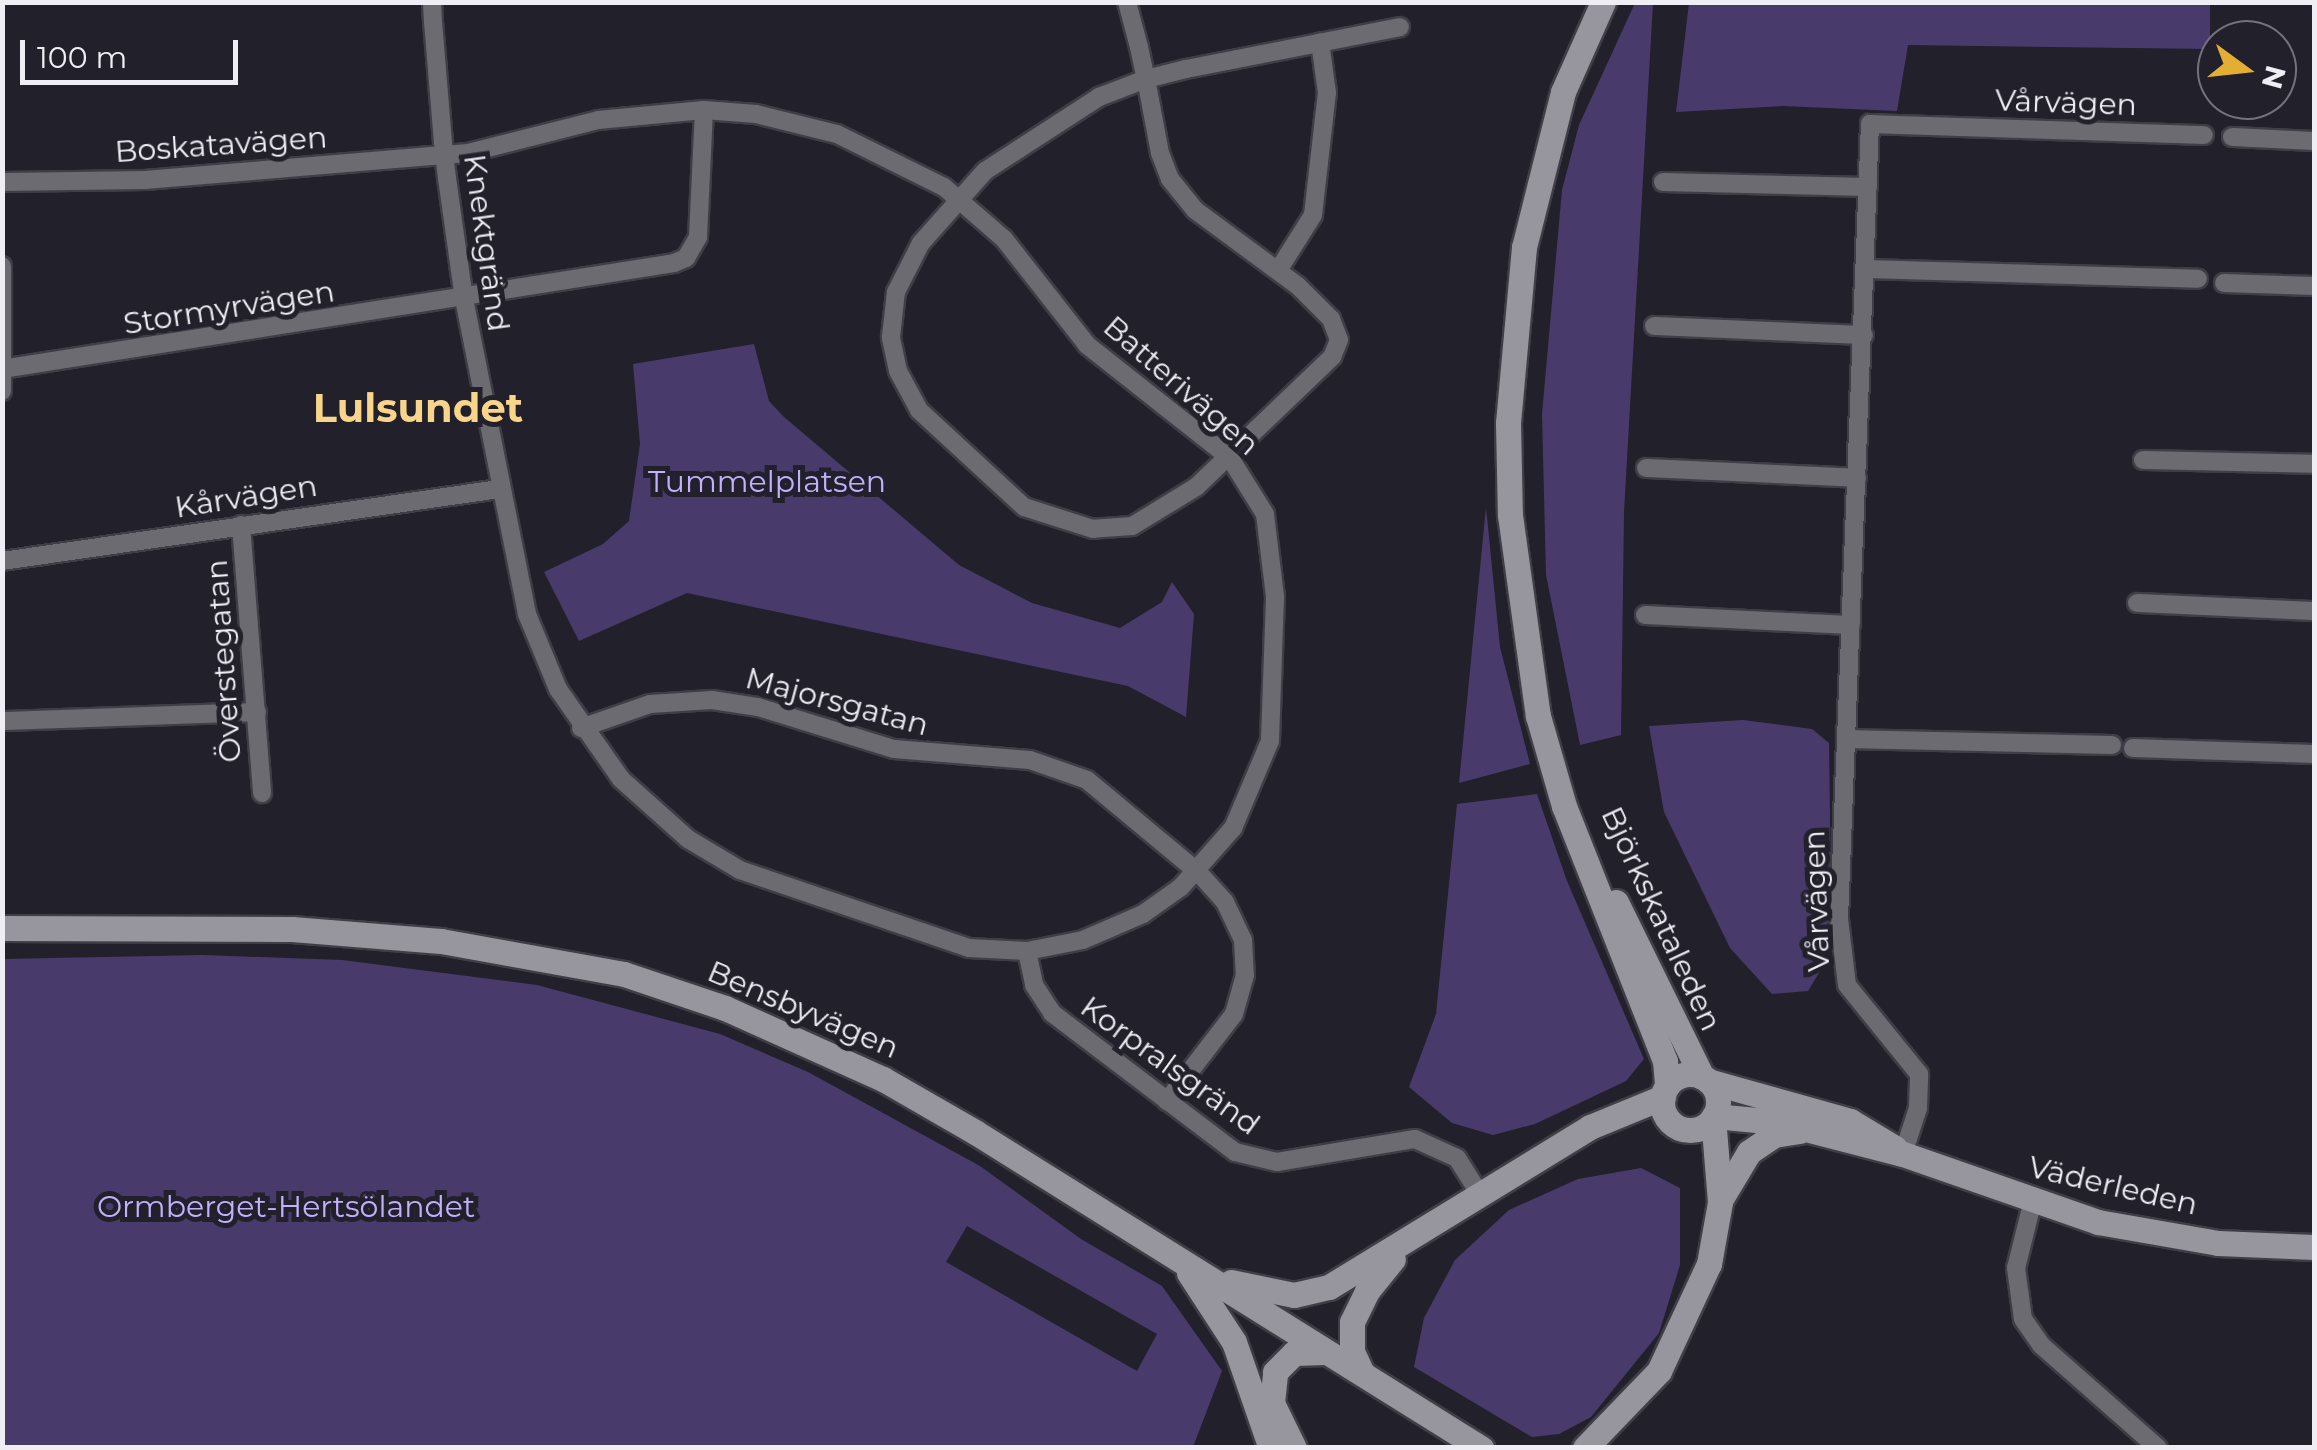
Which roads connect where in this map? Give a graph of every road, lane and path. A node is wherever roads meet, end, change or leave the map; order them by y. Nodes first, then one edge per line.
1 (432, 2) edge
2 (1127, 2) edge
3 (1603, 2) edge
4 (1400, 27) dead end
5 (1320, 42) junction
6 (1146, 80) junction
7 (704, 110) junction
8 (2204, 136) dead end
9 (2232, 138) dead end
10 (2314, 140) edge
11 (444, 155) junction
12 (2, 182) edge
13 (1663, 182) dead end
14 (1868, 187) junction
15 (957, 197) junction
16 (2, 266) edge
17 (1278, 269) junction
18 (1866, 270) junction
19 (2198, 279) dead end
20 (2224, 283) dead end
21 (2314, 286) edge
22 (464, 299) junction
23 (1654, 326) dead end
24 (1864, 335) junction
25 (3, 369) edge
26 (2, 390) edge
27 (1230, 458) junction
28 (2143, 460) dead end
29 (2314, 464) edge
30 (1646, 468) dead end
31 (1857, 478) junction
32 (499, 489) junction
33 (241, 525) junction
34 (2, 561) edge
35 (2137, 604) dead end
36 (2314, 611) edge
37 (1645, 615) dead end
38 (1851, 625) junction
39 (257, 712) junction
40 (2, 721) edge
41 (581, 728) junction
42 (1847, 738) junction
43 (2112, 745) dead end
44 (2132, 748) dead end
45 (2314, 754) edge
46 (1562, 789) junction
47 (262, 793) dead end
48 (1198, 872) junction
49 (2, 928) edge
50 (1026, 951) junction
51 (1704, 1079) junction
52 (1665, 1091) junction
53 (1167, 1101) junction
54 (1713, 1116) junction
55 (1677, 1126) junction
56 (1810, 1131) junction
57 (1561, 1147) junction
58 (1903, 1154) junction
59 (1479, 1193) junction
60 (1720, 1202) junction
61 (2032, 1204) junction
62 (1407, 1243) junction
63 (2314, 1247) edge
64 (1167, 1253) junction
65 (1698, 1283) junction
66 (1327, 1352) junction
67 (1362, 1373) junction
68 (1271, 1448) edge
69 (1294, 1448) edge
70 (1481, 1448) edge
71 (1585, 1448) edge
72 (2158, 1448) edge

1 - 11 street, Knektgränd
2 - 6 street
3 - 46 main road, Björkskataleden
4 - 5 street
5 - 6 street
5 - 17 street
6 - 15 street
6 - 17 street
7 - 11 street, Batterivägen
7 - 15 street, Batterivägen
7 - 22 street, Stormyrvägen
8 - 14 street, Vårvägen
9 - 10 street
11 - 12 street, Boskatavägen
11 - 22 street, Knektgränd
13 - 14 street
14 - 18 street, Vårvägen
15 - 27 street, Batterivägen
15 - 27 street
16 - 25 street
17 - 27 street
18 - 19 street
18 - 24 street, Vårvägen
20 - 21 street
22 - 25 street, Stormyrvägen
22 - 32 street, Knektgränd
23 - 24 street
24 - 31 street, Vårvägen
25 - 26 street
27 - 48 street, Batterivägen
28 - 29 street
30 - 31 street
31 - 38 street, Vårvägen
32 - 33 street, Kårvägen
32 - 41 street, Batterivägen
33 - 34 street, Kårvägen
33 - 39 street, Överstegatan
35 - 36 street
37 - 38 street
38 - 42 street, Vårvägen
39 - 40 street
39 - 47 street, Överstegatan
41 - 48 street, Majorsgatan
41 - 50 street, Batterivägen
42 - 43 street
42 - 58 street, Vårvägen
44 - 45 street
46 - 51 main road, Björkskataleden
46 - 52 main road, Björkskataleden
48 - 50 street, Batterivägen
48 - 53 street, Majorsgatan
49 - 64 main road, Bensbyvägen
50 - 53 street, Korpralsgränd
51 - 52 main road
51 - 54 main road
51 - 58 main road, Väderleden
52 - 55 main road
52 - 57 main road
53 - 59 street, Korpralsgränd
54 - 55 main road
54 - 56 main road, Väderleden
54 - 60 main road
55 - 57 main road
55 - 65 main road
56 - 58 main road, Väderleden
56 - 60 main road, Väderleden
57 - 59 main road
58 - 61 main road, Väderleden
59 - 62 main road
60 - 65 main road
61 - 63 main road, Väderleden
61 - 72 street
62 - 64 main road
62 - 67 main road
64 - 66 main road, Bensbyvägen
64 - 68 main road
65 - 71 main road
66 - 67 main road, Bensbyvägen
66 - 69 main road
67 - 70 main road, Bensbyvägen

